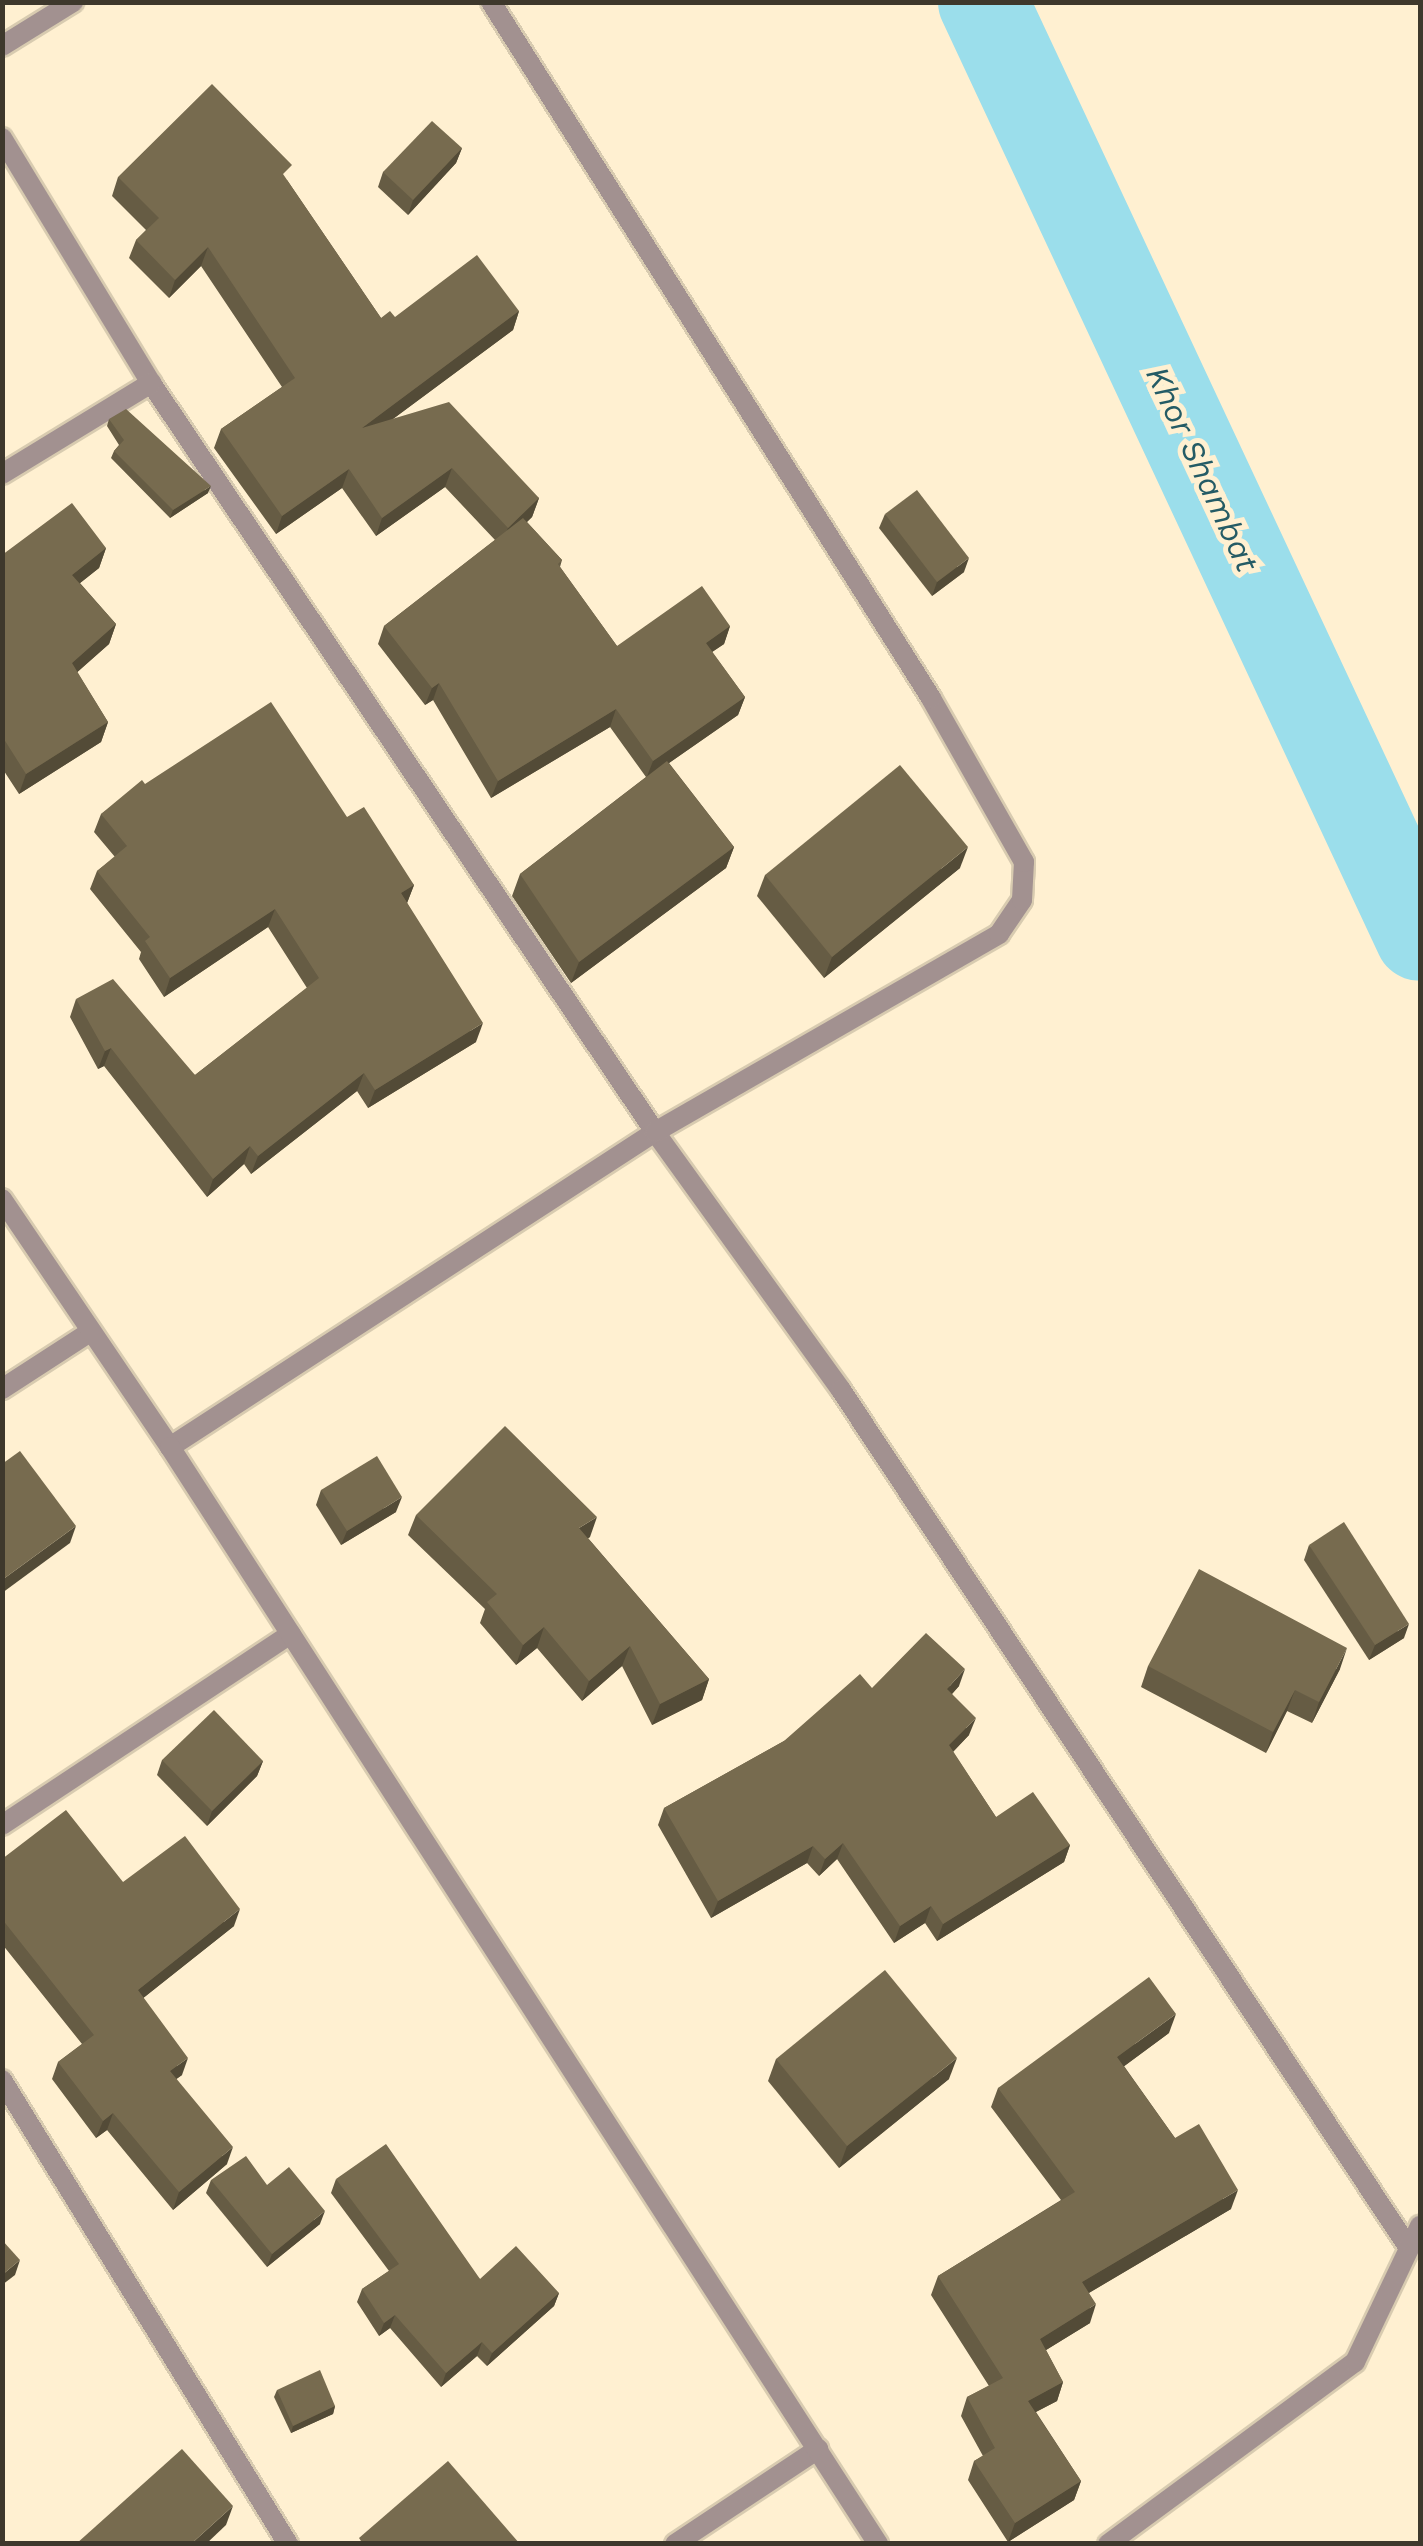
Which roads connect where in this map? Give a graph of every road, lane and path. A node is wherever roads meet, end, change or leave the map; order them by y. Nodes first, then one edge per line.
1 (73, 2) edge
2 (491, 2) edge
3 (2, 46) edge
4 (2, 138) edge
5 (151, 383) junction
6 (2, 474) edge
7 (655, 1132) junction
8 (2, 1199) edge
9 (90, 1332) junction
10 (2, 1388) edge
11 (170, 1447) junction
12 (292, 1634) junction
13 (2, 1825) edge
14 (2, 2080) edge
15 (1420, 2226) edge
16 (1409, 2248) junction
17 (818, 2450) junction
18 (288, 2544) edge
19 (676, 2544) edge
20 (878, 2544) edge
21 (1108, 2544) edge

1 - 3 street
2 - 7 street
4 - 5 street
5 - 6 street
5 - 7 street
7 - 11 street
7 - 16 street
8 - 9 street
9 - 10 street
9 - 11 street
11 - 12 street
12 - 13 street
12 - 17 street
14 - 18 street
15 - 16 street
16 - 21 street
17 - 19 street
17 - 20 street

